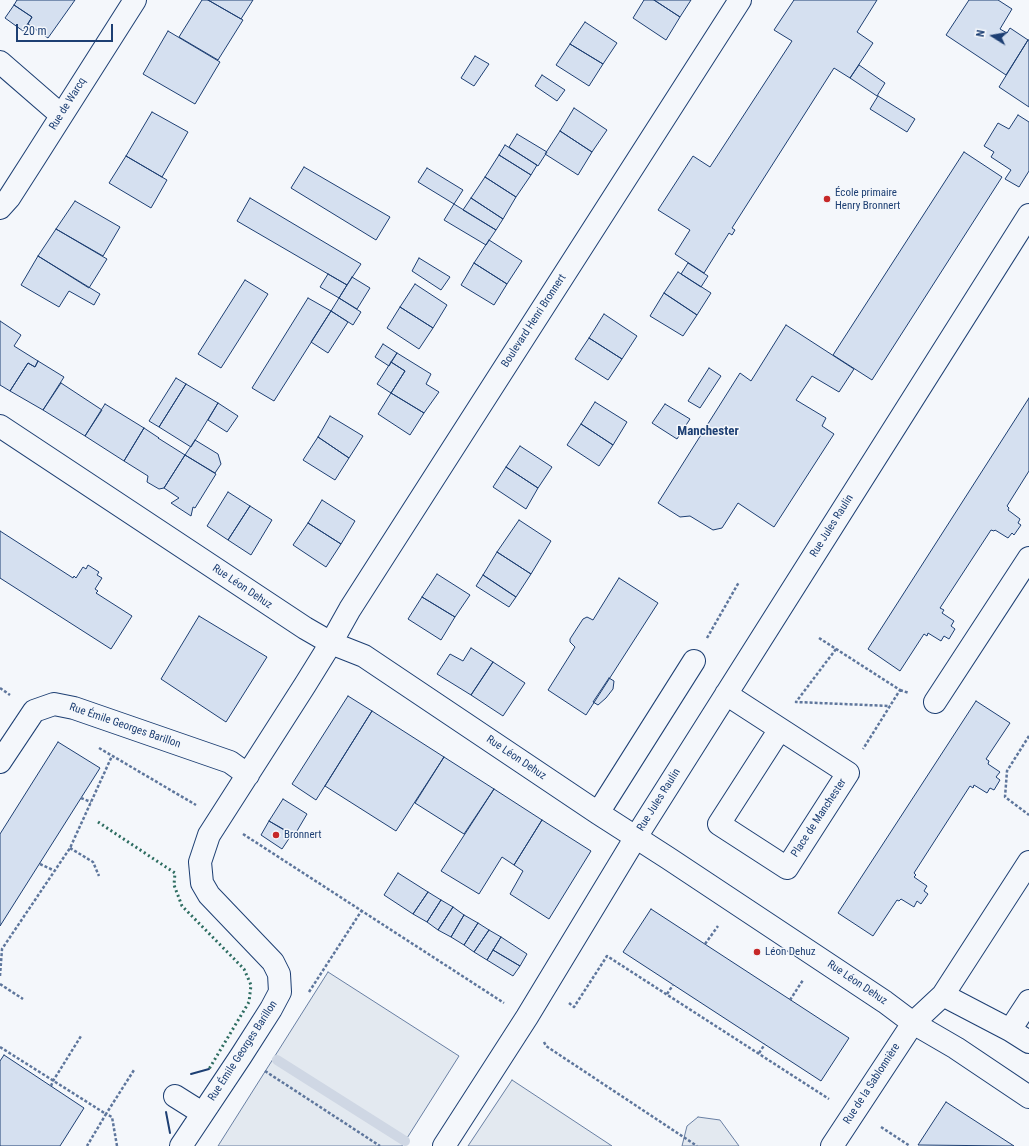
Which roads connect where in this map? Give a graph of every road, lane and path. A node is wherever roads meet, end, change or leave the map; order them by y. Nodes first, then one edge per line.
1 (135, 0) edge
2 (740, 0) edge
3 (0, 62) edge
4 (61, 115) junction
5 (0, 208) edge
6 (1029, 215) edge
7 (1022, 241) edge
8 (0, 426) edge
9 (1029, 558) edge
10 (739, 582) dead end
11 (819, 638) dead end
12 (331, 643) junction
13 (836, 649) junction
14 (694, 661) joint
15 (0, 688) edge
16 (726, 694) junction
17 (935, 702) dead end
18 (890, 706) junction
19 (34, 711) junction
20 (780, 729) junction
21 (1029, 736) edge
22 (93, 745) dead end
23 (112, 756) junction
24 (0, 762) edge
25 (848, 773) junction
26 (248, 775) junction
27 (81, 798) dead end
28 (91, 802) junction
29 (598, 813) junction
30 (1029, 815) edge
31 (219, 818) junction
32 (636, 837) junction
33 (70, 848) junction
34 (1029, 862) edge
35 (40, 864) dead end
36 (55, 871) junction
37 (99, 876) dead end
38 (362, 910) junction
39 (718, 926) dead end
40 (705, 944) dead end
41 (1, 948) edge
42 (0, 976) edge
43 (804, 977) dead end
44 (0, 984) edge
45 (673, 984) dead end
46 (667, 994) junction
47 (307, 995) dead end
48 (943, 995) junction
49 (23, 999) dead end
50 (790, 1000) dead end
51 (1029, 1001) edge
52 (569, 1003) dead end
53 (527, 1017) junction
54 (913, 1022) junction
55 (1010, 1030) junction
56 (81, 1036) dead end
57 (1029, 1042) edge
58 (765, 1044) dead end
59 (0, 1047) edge
60 (759, 1054) junction
61 (241, 1056) junction
62 (134, 1070) dead end
63 (54, 1081) junction
64 (51, 1086) dead end
65 (175, 1096) dead end
66 (1029, 1098) edge
67 (830, 1099) dead end
68 (202, 1113) junction
69 (106, 1114) junction
70 (881, 1127) dead end
71 (87, 1146) edge
72 (117, 1146) edge
73 (181, 1146) edge
74 (380, 1146) edge
75 (444, 1146) edge
76 (697, 1146) edge
77 (832, 1146) edge
78 (910, 1146) edge

1 - 4 street, Rue de Warcq
2 - 12 street, Boulevard Henri Bronnert
3 - 4 street
4 - 5 street, Rue de Warcq
6 - 7 street, Rue Jules Raulin
7 - 16 street, Rue Jules Raulin
8 - 12 street, Rue Léon Dehuz
9 - 17 street
10 - 14 path
11 - 13 path
12 - 26 street, Rue Émile Georges Barillon
12 - 29 street, Rue Léon Dehuz
13 - 18 path
13 - 18 path
14 - 29 street
15 - 19 path
16 - 20 street, Place de Manchester
16 - 32 street, Rue Jules Raulin
18 - 25 path
19 - 24 street
19 - 26 street, Rue Émile Georges Barillon
20 - 25 street, Place de Manchester
20 - 25 street, Place de Manchester
21 - 30 path
22 - 23 path
23 - 28 path
23 - 31 path
26 - 31 street, Rue Émile Georges Barillon
27 - 28 path
28 - 33 path
29 - 32 street, Rue Léon Dehuz
31 - 38 path
31 - 61 street, Rue Émile Georges Barillon
32 - 53 street, Rue Jules Raulin
32 - 54 street, Rue Léon Dehuz
33 - 36 path
33 - 37 path
34 - 48 street, Rue de la Sablonnière
35 - 36 path
36 - 41 path
38 - 47 path
38 - 53 path
39 - 40 path
41 - 42 path
43 - 50 path
44 - 49 path
45 - 46 path
46 - 52 path
46 - 60 path
48 - 54 street, Rue de la Sablonnière
48 - 55 street
51 - 55 street
53 - 75 street, Rue Jules Raulin
53 - 76 path
54 - 66 street, Rue Léon Dehuz
54 - 77 street, Rue de la Sablonnière
55 - 57 street
56 - 63 path
58 - 60 path
59 - 63 path
60 - 67 path
61 - 68 street, Rue Émile Georges Barillon
61 - 74 path
62 - 69 path
63 - 64 path
63 - 69 path
65 - 68 street
68 - 73 street, Rue Émile Georges Barillon
69 - 71 path
69 - 72 path
70 - 78 path

